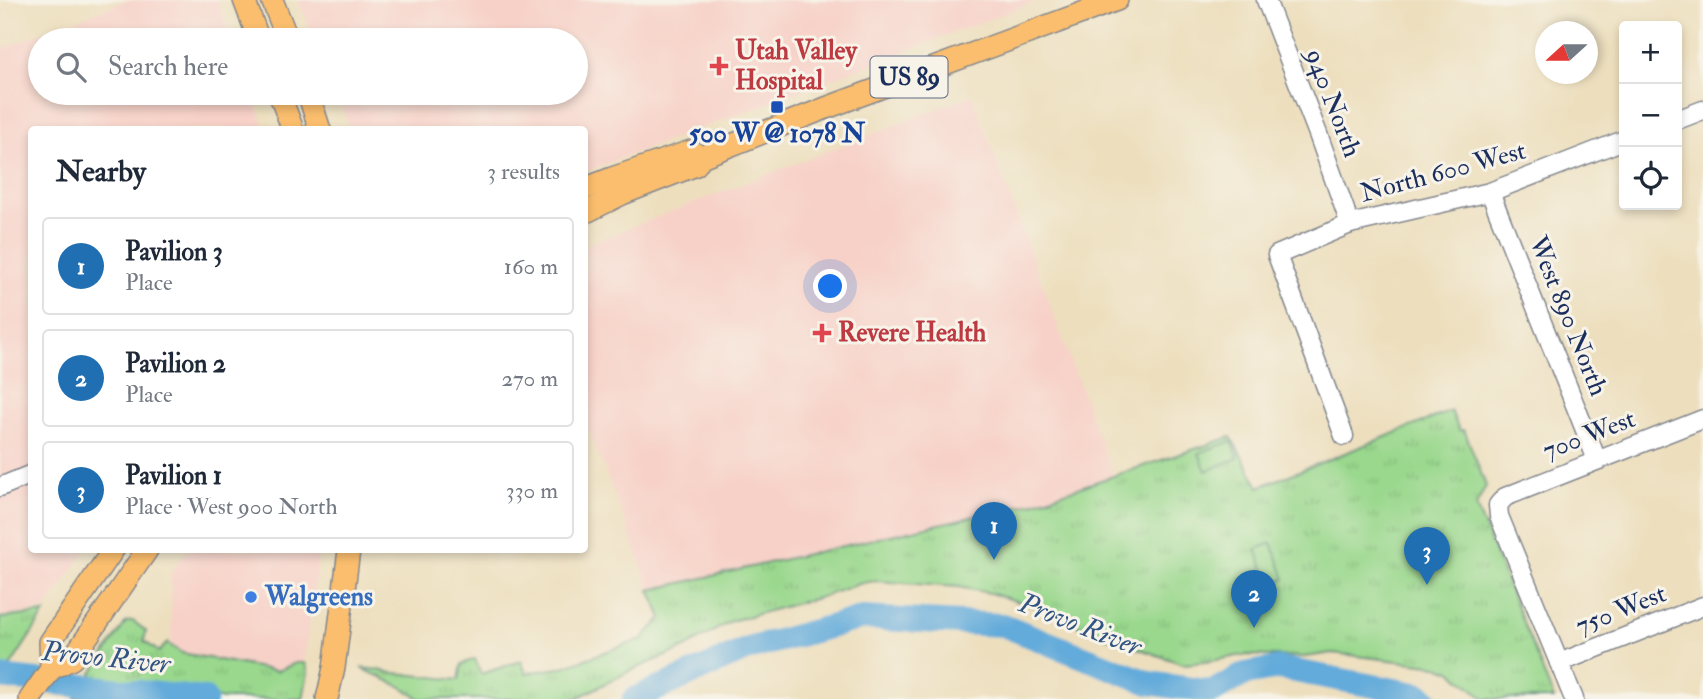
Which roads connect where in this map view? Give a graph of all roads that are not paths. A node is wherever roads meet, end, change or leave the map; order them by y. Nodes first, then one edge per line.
1 (244, 0) edge
2 (272, 0) edge
3 (1117, 0) edge
4 (1266, 0) edge
5 (254, 28) edge
6 (283, 28) edge
7 (284, 105) edge
8 (311, 105) edge
9 (1703, 110) edge
10 (1682, 118) edge
11 (291, 126) edge
12 (319, 126) edge
13 (1619, 142) edge
14 (701, 157) junction
15 (588, 187) edge
16 (1490, 192) junction
17 (588, 211) edge
18 (1350, 224) junction
19 (1703, 419) edge
20 (1344, 436) dead end
21 (1597, 460) junction
22 (28, 476) edge
23 (0, 487) edge
24 (111, 553) edge
25 (144, 553) edge
26 (349, 553) edge
27 (1703, 606) edge
28 (1559, 663) junction
29 (51, 669) junction
30 (30, 699) edge
31 (327, 699) edge
32 (1574, 699) edge

1 - 5 main road
2 - 6 main road
3 - 14 main road, US 89
4 - 18 street, 940 North
7 - 11 main road
8 - 12 main road
9 - 10 street
13 - 16 street, North 600 West
14 - 15 main road, US 89
14 - 17 main road, US 89
16 - 18 street, North 600 West
16 - 21 street, West 890 North
18 - 20 street, North 600 West
19 - 21 street, 700 West
21 - 28 street, 700 West
22 - 23 street
24 - 29 main road
25 - 29 main road
26 - 31 main road
27 - 28 street, 750 West
28 - 32 street
29 - 30 main road

